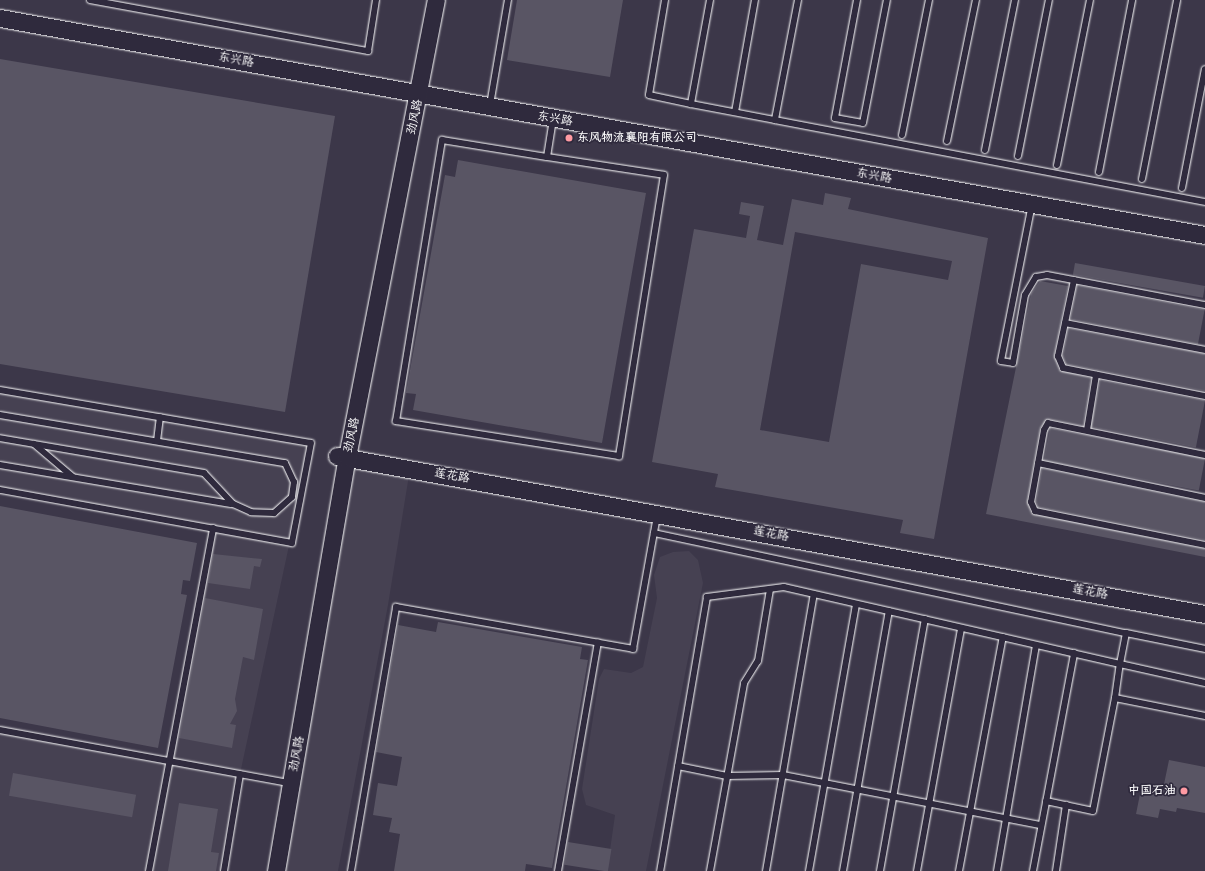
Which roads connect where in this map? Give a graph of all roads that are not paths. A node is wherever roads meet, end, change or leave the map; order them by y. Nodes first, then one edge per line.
1 (90, 0) edge
2 (376, 0) edge
3 (426, 0) edge
4 (436, 0) edge
5 (508, 0) edge
6 (665, 0) edge
7 (710, 0) edge
8 (755, 0) edge
9 (798, 0) edge
10 (857, 0) edge
11 (887, 0) edge
12 (929, 0) edge
13 (976, 0) edge
14 (1015, 0) edge
15 (1049, 0) edge
16 (1090, 0) edge
17 (1132, 0) edge
18 (1177, 0) edge
19 (0, 18) edge
20 (1205, 69) edge
21 (415, 92) junction
22 (691, 104) junction
23 (490, 106) junction
24 (735, 112) junction
25 (553, 118) junction
26 (775, 120) junction
27 (902, 135) dead end
28 (947, 141) dead end
29 (985, 150) dead end
30 (1018, 156) dead end
31 (547, 157) junction
32 (1057, 165) dead end
33 (1099, 172) dead end
34 (1142, 179) dead end
35 (1182, 188) dead end
36 (1205, 202) edge
37 (1032, 204) junction
38 (1205, 235) edge
39 (1074, 280) junction
40 (1205, 305) edge
41 (1065, 323) junction
42 (1205, 350) edge
43 (1096, 375) junction
44 (0, 390) edge
45 (1205, 396) edge
46 (0, 415) edge
47 (160, 417) junction
48 (1087, 430) junction
49 (0, 438) edge
50 (157, 441) junction
51 (34, 444) junction
52 (1205, 455) edge
53 (342, 456) junction
54 (1038, 463) junction
55 (0, 465) edge
56 (74, 478) junction
57 (0, 490) edge
58 (1205, 498) edge
59 (233, 504) junction
60 (657, 513) junction
61 (213, 528) junction
62 (654, 533) junction
63 (1205, 545) edge
64 (770, 589) junction
65 (814, 594) junction
66 (856, 604) junction
67 (889, 611) junction
68 (1205, 614) edge
69 (925, 619) junction
70 (961, 628) junction
71 (1126, 633) junction
72 (1003, 637) junction
73 (598, 642) junction
74 (1036, 644) junction
75 (1205, 649) edge
76 (1074, 653) junction
77 (1120, 664) junction
78 (1205, 683) edge
79 (1115, 698) junction
80 (1205, 716) edge
81 (0, 730) edge
82 (169, 760) junction
83 (678, 766) junction
84 (240, 774) junction
85 (782, 775) junction
86 (727, 776) junction
87 (284, 782) junction
88 (824, 783) junction
89 (858, 790) junction
90 (893, 796) junction
91 (1046, 801) junction
92 (929, 803) junction
93 (1066, 805) junction
94 (970, 811) junction
95 (1006, 818) junction
96 (1041, 825) junction
97 (149, 871) edge
98 (224, 871) edge
99 (267, 871) edge
100 (276, 871) edge
101 (351, 871) edge
102 (558, 871) edge
103 (660, 871) edge
104 (710, 871) edge
105 (766, 871) edge
106 (808, 871) edge
107 (843, 871) edge
108 (880, 871) edge
109 (917, 871) edge
110 (959, 871) edge
111 (997, 871) edge
112 (1033, 871) edge
113 (1056, 871) edge

1 - 2 lane
3 - 21 street, 劲风路
4 - 21 street, 劲风路
5 - 23 lane
6 - 22 lane
7 - 22 lane
8 - 24 lane
9 - 26 lane
10 - 11 lane
12 - 27 lane
13 - 28 lane
14 - 29 lane
15 - 30 lane
16 - 32 lane
17 - 33 lane
18 - 34 lane
19 - 21 street, 东兴路
20 - 35 lane
21 - 23 street, 东兴路
21 - 53 street, 劲风路
22 - 24 lane
23 - 25 street, 东兴路
24 - 26 lane
25 - 31 lane
25 - 37 street, 东兴路
26 - 36 lane
31 - 31 lane
37 - 38 street, 东兴路
37 - 39 lane
39 - 40 lane
39 - 41 lane
41 - 42 lane
41 - 43 lane
43 - 45 lane
43 - 48 lane
44 - 47 lane
46 - 50 lane
47 - 50 lane
47 - 61 lane
48 - 52 lane
48 - 54 lane
49 - 51 lane
50 - 59 lane
51 - 56 lane
51 - 59 lane
53 - 60 street, 莲花路
53 - 87 street, 劲风路
53 - 100 street, 劲风路
54 - 58 lane
54 - 63 lane
55 - 56 lane
56 - 59 lane
57 - 61 lane
60 - 62 lane
60 - 68 street, 莲花路
61 - 82 lane
62 - 71 lane
62 - 73 lane
64 - 65 lane
64 - 83 lane
64 - 86 lane
65 - 66 lane
65 - 85 lane
66 - 67 lane
66 - 88 lane
67 - 69 lane
67 - 89 lane
69 - 70 lane
69 - 90 lane
70 - 72 lane
70 - 92 lane
71 - 75 lane
71 - 77 lane
72 - 74 lane
72 - 94 lane
73 - 101 lane
73 - 102 lane
74 - 76 lane
74 - 95 lane
76 - 77 lane
76 - 91 lane
77 - 78 lane
77 - 79 lane
79 - 80 lane
79 - 93 lane
81 - 82 lane
82 - 84 lane
82 - 97 lane
83 - 86 lane
83 - 103 lane
84 - 87 lane
84 - 98 lane
85 - 86 lane
85 - 88 lane
85 - 105 lane
86 - 104 lane
87 - 99 street, 劲风路
88 - 89 lane
88 - 106 lane
89 - 90 lane
89 - 107 lane
90 - 92 lane
90 - 108 lane
91 - 93 lane
91 - 96 lane
92 - 94 lane
92 - 109 lane
93 - 113 lane
94 - 95 lane
94 - 110 lane
95 - 96 lane
95 - 111 lane
96 - 112 lane

